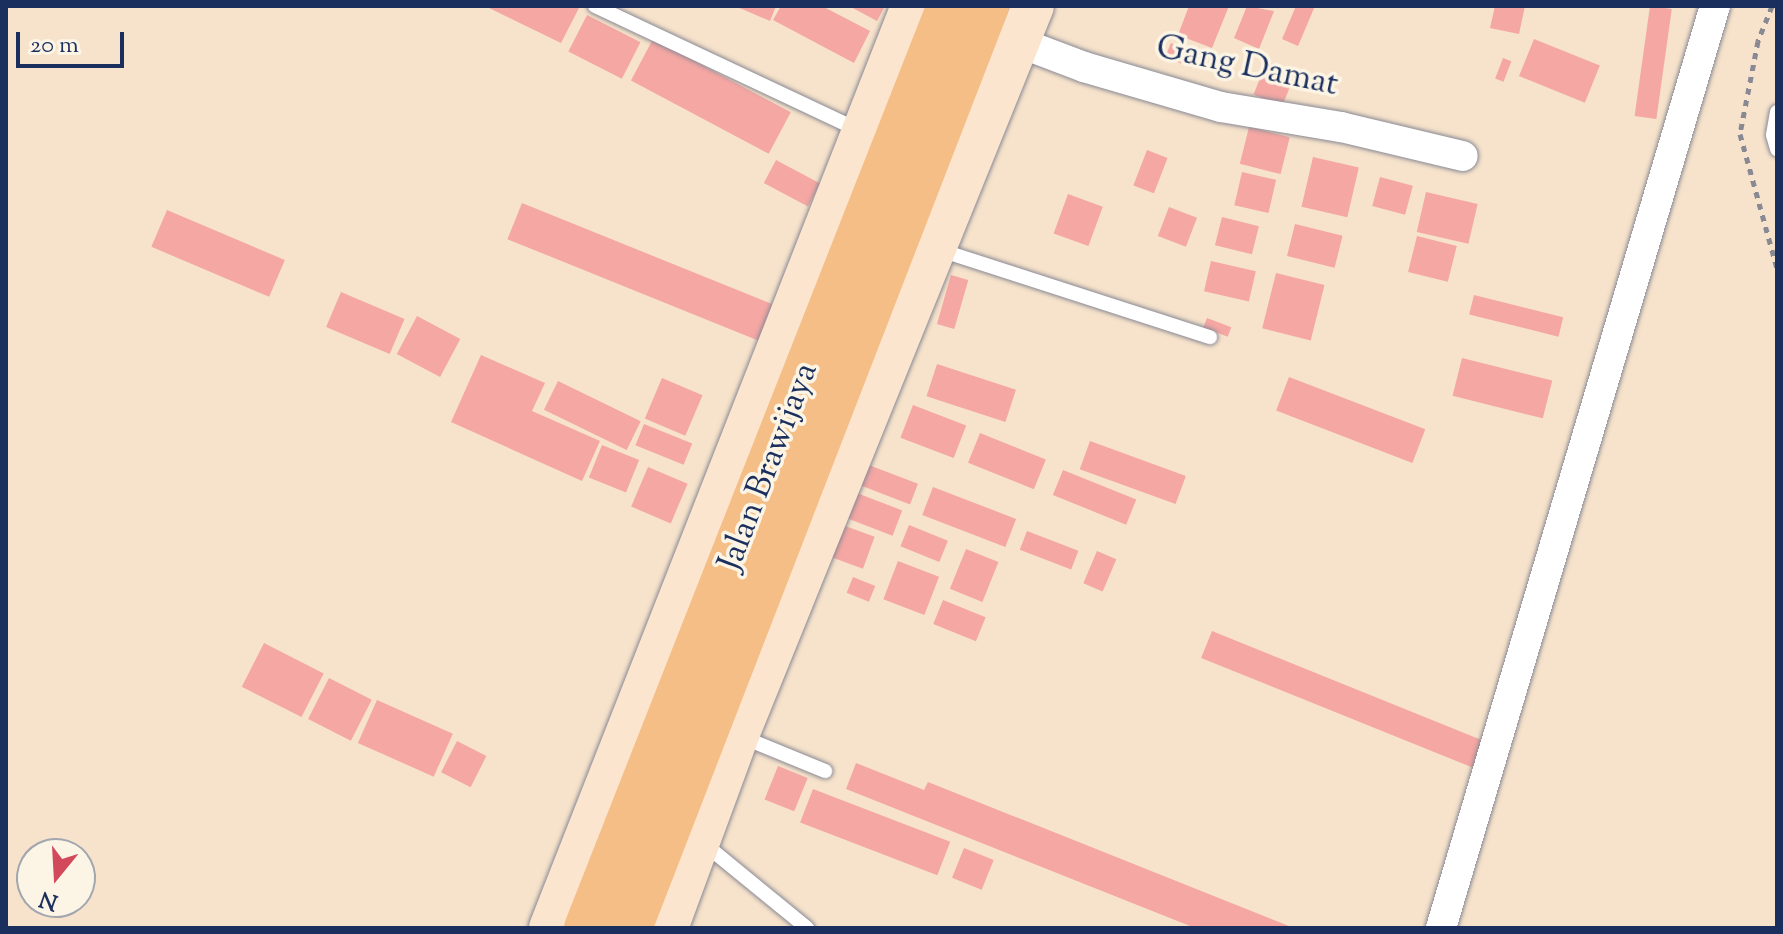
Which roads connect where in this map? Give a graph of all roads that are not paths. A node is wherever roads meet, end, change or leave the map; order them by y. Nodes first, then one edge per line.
1 (595, 6) edge
2 (912, 6) edge
3 (949, 6) edge
4 (987, 6) edge
5 (1715, 6) edge
6 (1026, 24) edge
7 (1777, 112) edge
8 (862, 132) junction
9 (1777, 149) edge
10 (1463, 156) dead end
11 (937, 249) junction
12 (1210, 337) dead end
13 (738, 735) junction
14 (825, 771) dead end
15 (699, 839) junction
16 (550, 928) edge
17 (586, 928) edge
18 (630, 928) edge
19 (667, 928) edge
20 (807, 928) edge
21 (1441, 928) edge

1 - 8 lane
2 - 8 street
3 - 17 highway, Jalan Brawijaya
4 - 18 highway, Jalan Brawijaya
5 - 21 street
6 - 10 street, Gang Damat
6 - 11 street
7 - 9 lane
8 - 16 street
11 - 12 lane
11 - 13 street
13 - 14 lane
13 - 15 street
15 - 19 street
15 - 20 lane

